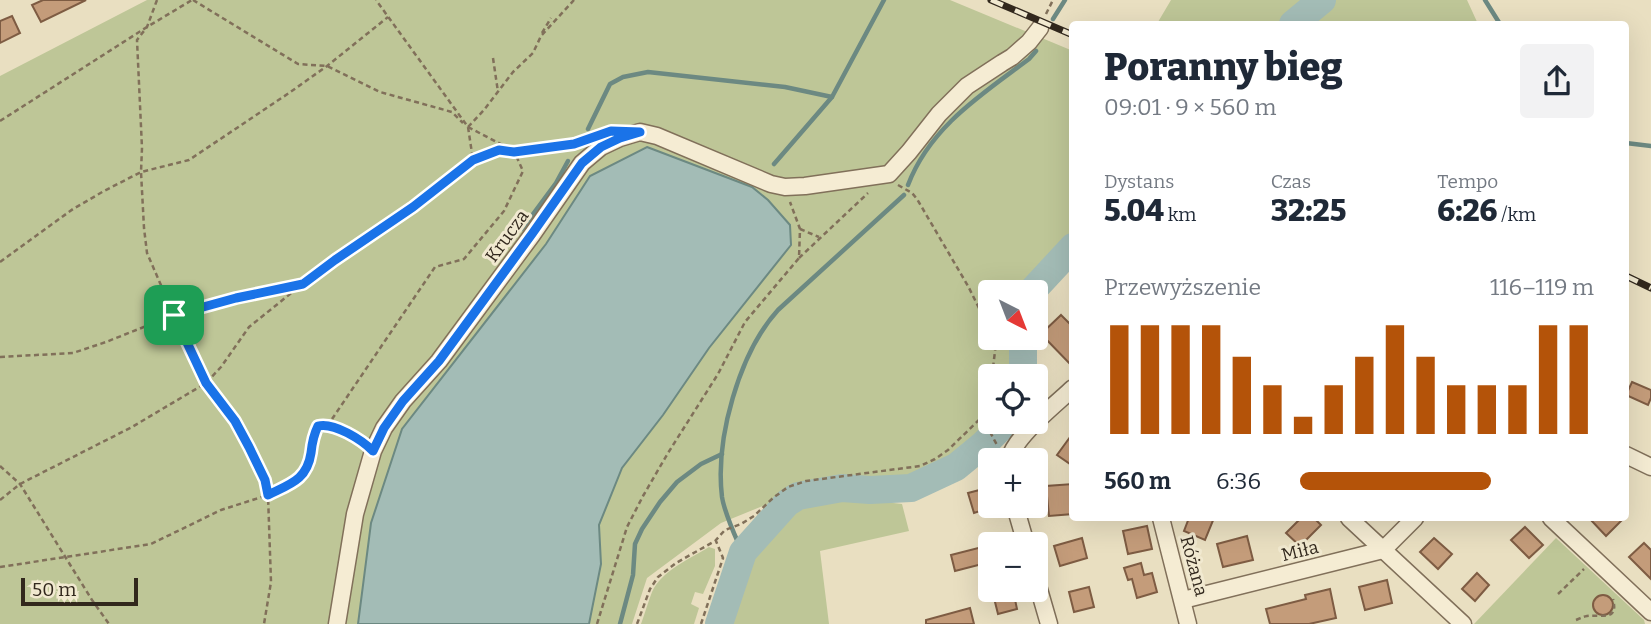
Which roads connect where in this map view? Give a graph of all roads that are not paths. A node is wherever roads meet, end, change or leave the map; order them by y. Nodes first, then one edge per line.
1 (1042, 22) road end
2 (1069, 392) edge
3 (1015, 448) edge
4 (1629, 456) edge
5 (1651, 467) edge
6 (1162, 521) edge
7 (1352, 521) edge
8 (1412, 521) edge
9 (1554, 521) edge
10 (1383, 550) junction
11 (1183, 600) junction
12 (1043, 602) edge
13 (1651, 612) edge
14 (337, 624) edge
15 (1049, 624) edge
16 (1188, 624) edge
17 (1463, 624) edge

1 - 14 street, Krucza
2 - 3 street
4 - 5 street
6 - 11 street, Różana
7 - 10 street
8 - 10 street
9 - 13 street
10 - 11 street, Miła
10 - 17 street
11 - 16 street, Różana
12 - 15 street

